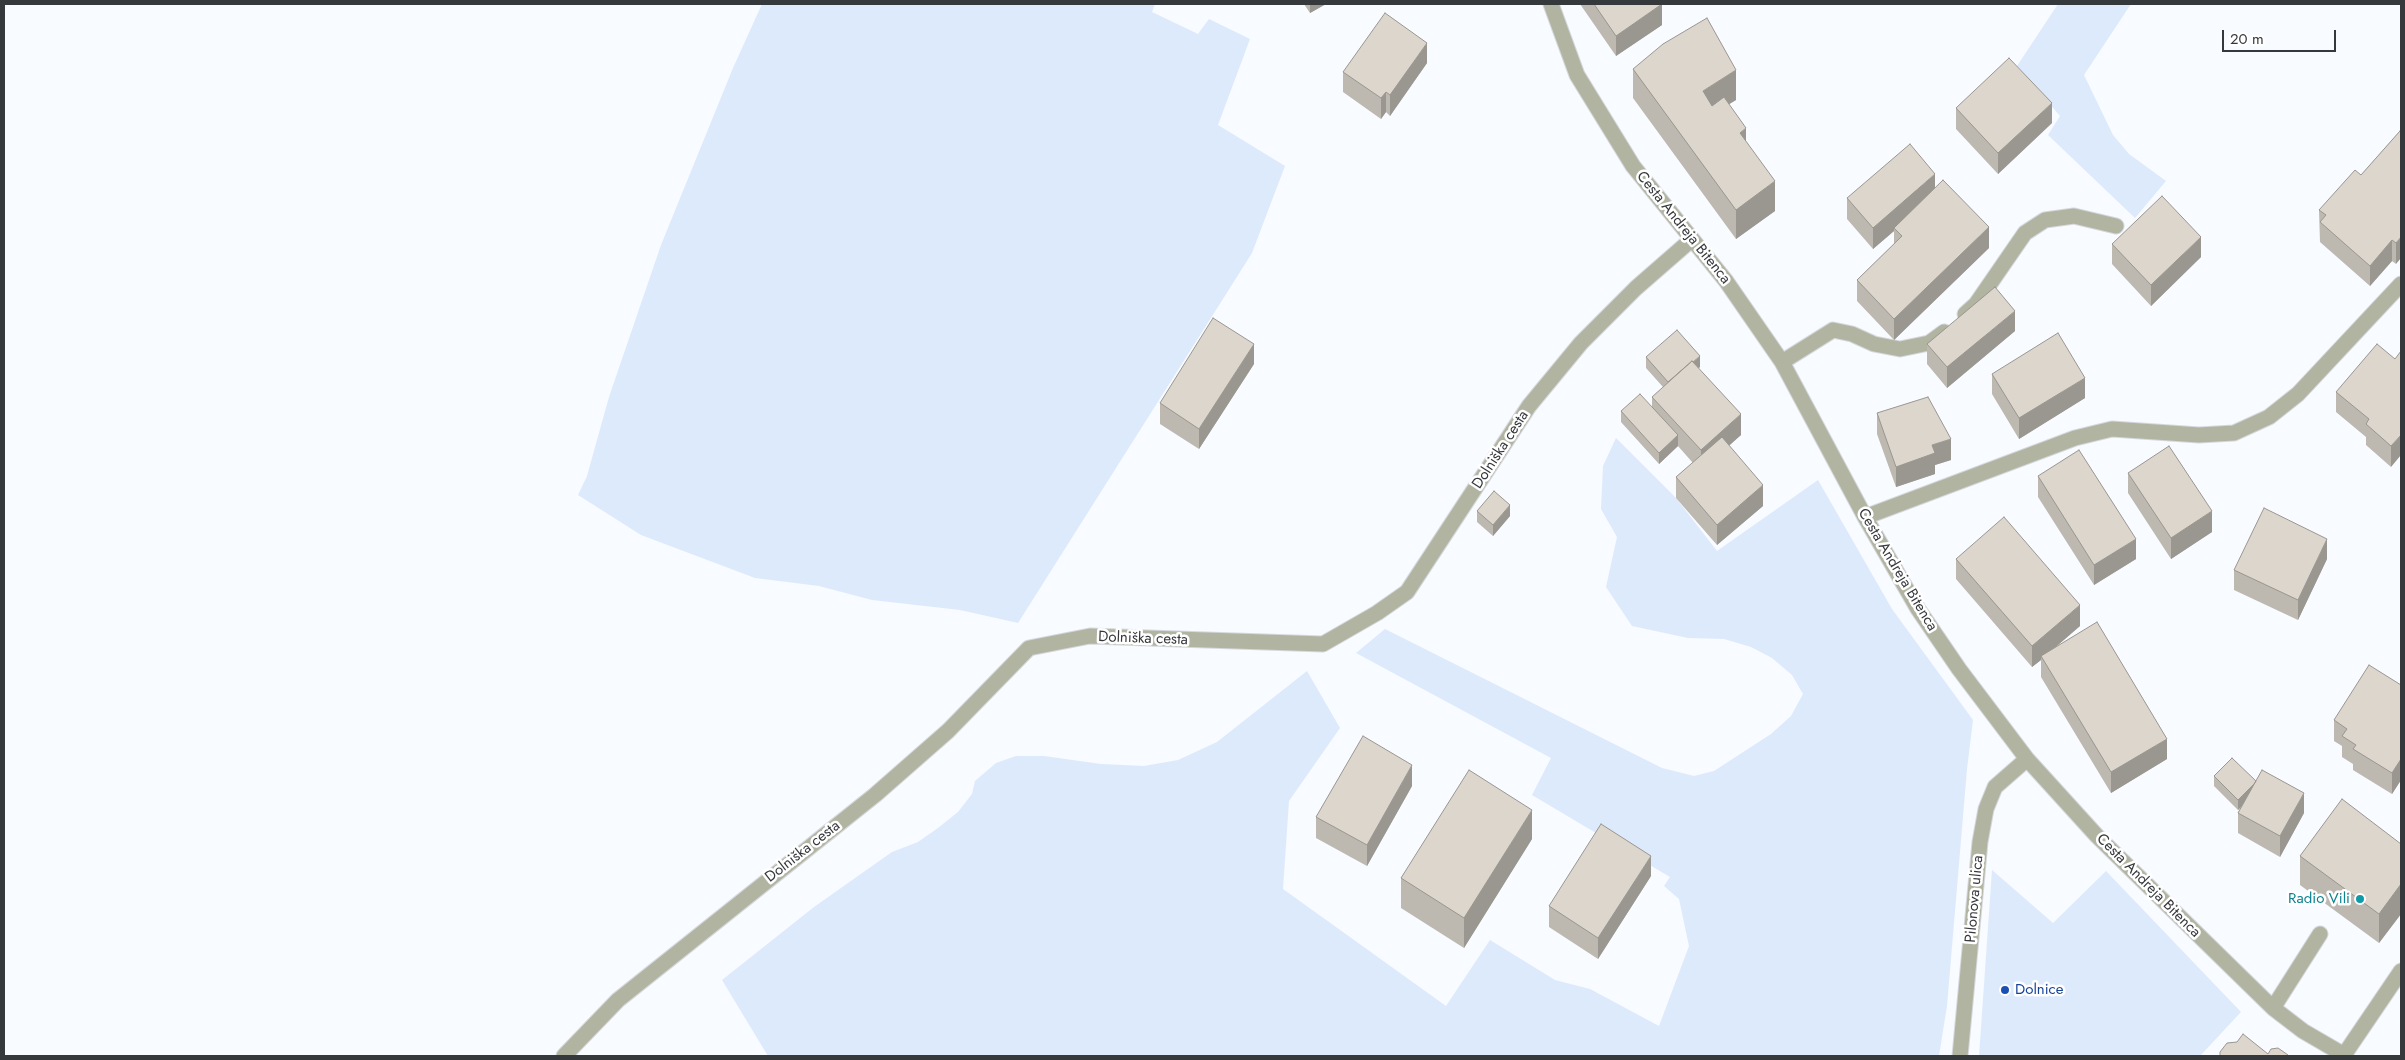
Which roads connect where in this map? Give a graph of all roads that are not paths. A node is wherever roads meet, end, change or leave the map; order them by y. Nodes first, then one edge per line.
1 (1551, 4) edge
2 (2116, 226) dead end
3 (1692, 240) junction
4 (2401, 284) edge
5 (1782, 362) junction
6 (1865, 517) junction
7 (2028, 759) junction
8 (2320, 934) dead end
9 (2401, 971) edge
10 (2273, 1008) junction
11 (564, 1056) edge
12 (1960, 1056) edge
13 (2345, 1056) edge

1 - 3 street, Cesta Andreja Bitenca
2 - 5 street
3 - 5 street, Cesta Andreja Bitenca
3 - 11 street, Dolniška cesta
4 - 6 street
5 - 6 street, Cesta Andreja Bitenca
6 - 7 street, Cesta Andreja Bitenca
7 - 10 street, Cesta Andreja Bitenca
7 - 12 street, Pilonova ulica
8 - 10 street
9 - 13 street
10 - 13 street, Cesta Andreja Bitenca

